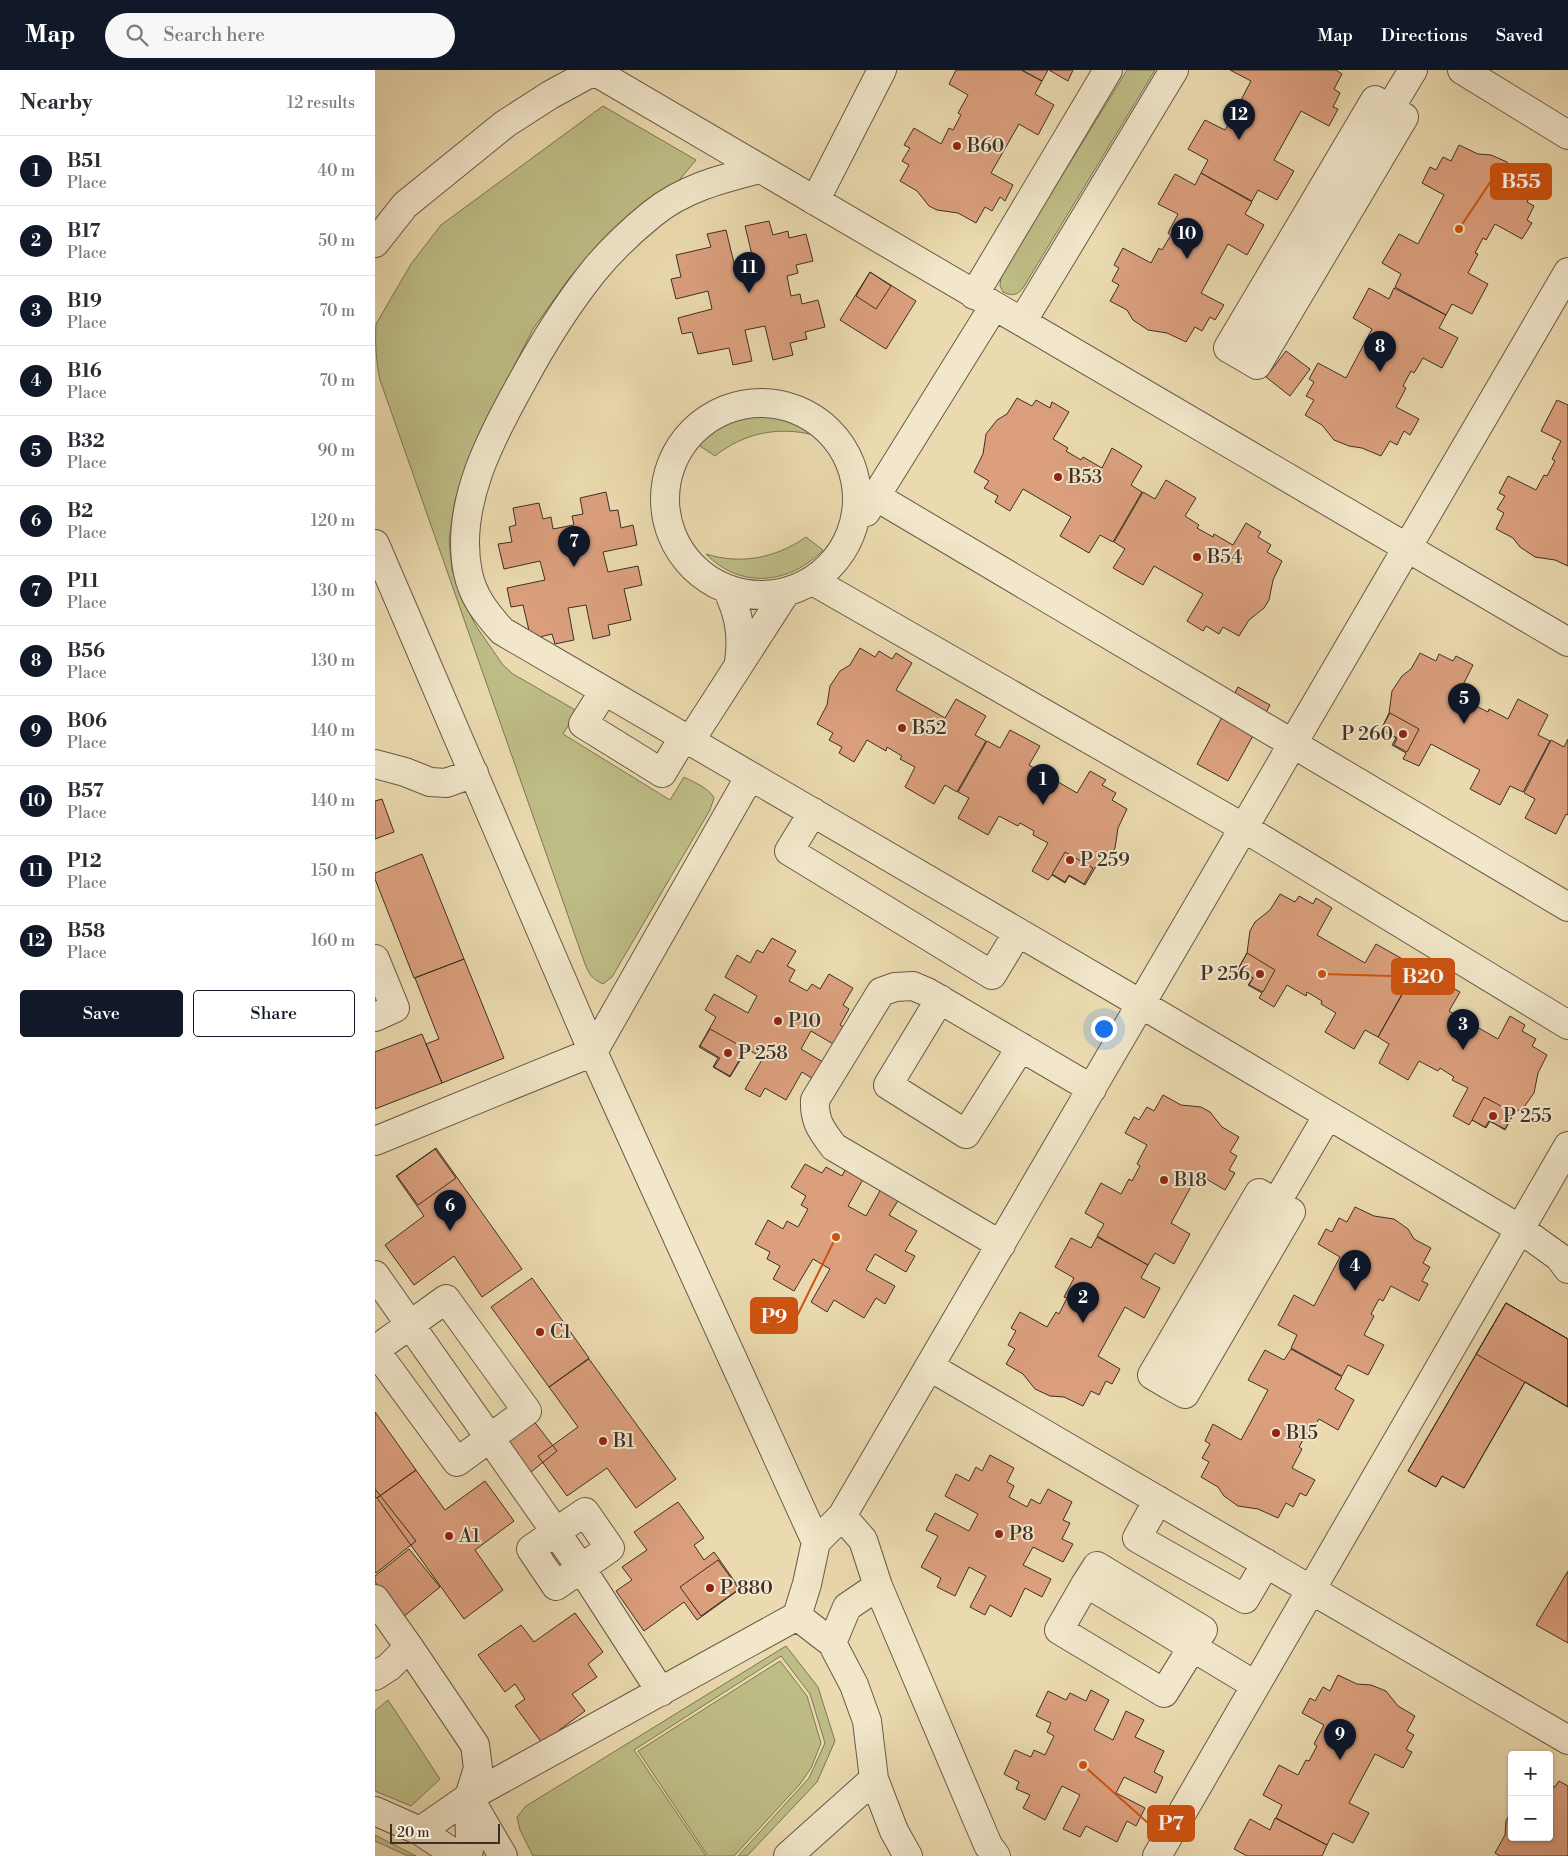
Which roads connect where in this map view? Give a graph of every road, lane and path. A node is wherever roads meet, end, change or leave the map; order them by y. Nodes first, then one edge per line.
1 (882, 70) edge
2 (1108, 70) edge
3 (1174, 70) edge
4 (1413, 70) edge
5 (1462, 70) edge
6 (609, 75) edge
7 (1568, 135) edge
8 (759, 169) junction
9 (815, 201) junction
10 (375, 243) edge
11 (1568, 272) edge
12 (984, 300) junction
13 (1022, 322) junction
14 (1243, 356) dead end
15 (875, 496) junction
16 (850, 536) junction
17 (375, 544) edge
18 (1407, 548) junction
19 (813, 581) junction
20 (727, 589) junction
21 (786, 592) junction
22 (1568, 642) edge
23 (739, 664) junction
24 (604, 691) junction
25 (687, 740) junction
26 (1293, 744) junction
27 (375, 764) edge
28 (473, 773) junction
29 (750, 776) junction
30 (813, 812) junction
31 (1244, 828) junction
32 (1568, 908) edge
33 (1018, 932) junction
34 (375, 959) edge
35 (940, 999) junction
36 (1141, 1004) junction
37 (375, 1017) edge
38 (1568, 1026) edge
39 (1021, 1047) junction
40 (593, 1052) junction
41 (1092, 1089) junction
42 (1328, 1115) junction
43 (375, 1141) edge
44 (1568, 1146) edge
45 (1276, 1203) junction
46 (1520, 1229) junction
47 (1001, 1245) junction
48 (1568, 1269) edge
49 (375, 1274) edge
50 (411, 1324) junction
51 (930, 1366) junction
52 (490, 1438) junction
53 (1158, 1500) junction
54 (842, 1516) junction
55 (555, 1532) junction
56 (816, 1542) junction
57 (1266, 1563) junction
58 (581, 1568) junction
59 (878, 1586) junction
60 (1311, 1589) junction
61 (375, 1599) edge
62 (797, 1616) junction
63 (832, 1643) junction
64 (409, 1647) junction
65 (1192, 1647) junction
66 (375, 1676) edge
67 (1255, 1685) junction
68 (661, 1692) junction
69 (1568, 1740) edge
70 (475, 1745) junction
71 (524, 1767) junction
72 (874, 1779) junction
73 (469, 1797) junction
74 (375, 1811) edge
75 (420, 1830) junction
76 (458, 1856) edge
77 (468, 1856) edge
78 (503, 1856) edge
79 (789, 1856) edge
80 (908, 1856) edge
81 (996, 1856) edge
82 (1157, 1856) edge

1 - 9 street
2 - 12 street
3 - 13 street
4 - 14 street
5 - 7 street
6 - 8 street
6 - 10 street
8 - 9 street
8 - 24 street
9 - 12 street
11 - 18 street
12 - 13 street
12 - 15 street
13 - 18 street
15 - 16 street
15 - 26 street
16 - 19 street
16 - 20 street
17 - 28 street
18 - 22 street
18 - 26 street
19 - 21 street
19 - 31 street
20 - 21 street
20 - 23 street
21 - 23 street
23 - 25 street
24 - 25 street
24 - 25 street
25 - 29 street
26 - 31 street
26 - 32 street
27 - 28 street
28 - 40 street
29 - 30 street
29 - 40 street
30 - 33 street
30 - 33 street
31 - 36 street
31 - 38 street
33 - 36 street
34 - 37 street
35 - 39 street
35 - 39 street
35 - 47 street
36 - 41 street
36 - 42 street
39 - 41 street
40 - 43 street
40 - 56 street
41 - 47 street
42 - 45 street
42 - 46 street
44 - 46 street
45 - 45 street
46 - 48 street
46 - 60 street
47 - 51 street
49 - 50 street
50 - 52 street
50 - 52 street
50 - 52 street
51 - 53 street
51 - 54 street
52 - 55 street
53 - 57 street
53 - 57 street
54 - 56 street
54 - 59 street
55 - 58 street
55 - 58 street
56 - 62 street
57 - 60 street
58 - 68 street
59 - 63 street
59 - 81 street
60 - 67 street
60 - 69 street
61 - 64 street
62 - 63 street
62 - 68 street
63 - 72 street
64 - 66 street
64 - 70 street
65 - 65 street
65 - 67 street
67 - 82 street
68 - 71 street
70 - 71 street
70 - 73 street
71 - 73 street
72 - 79 street
72 - 80 street
73 - 75 street
73 - 77 street
73 - 78 street
74 - 75 street
75 - 76 street

